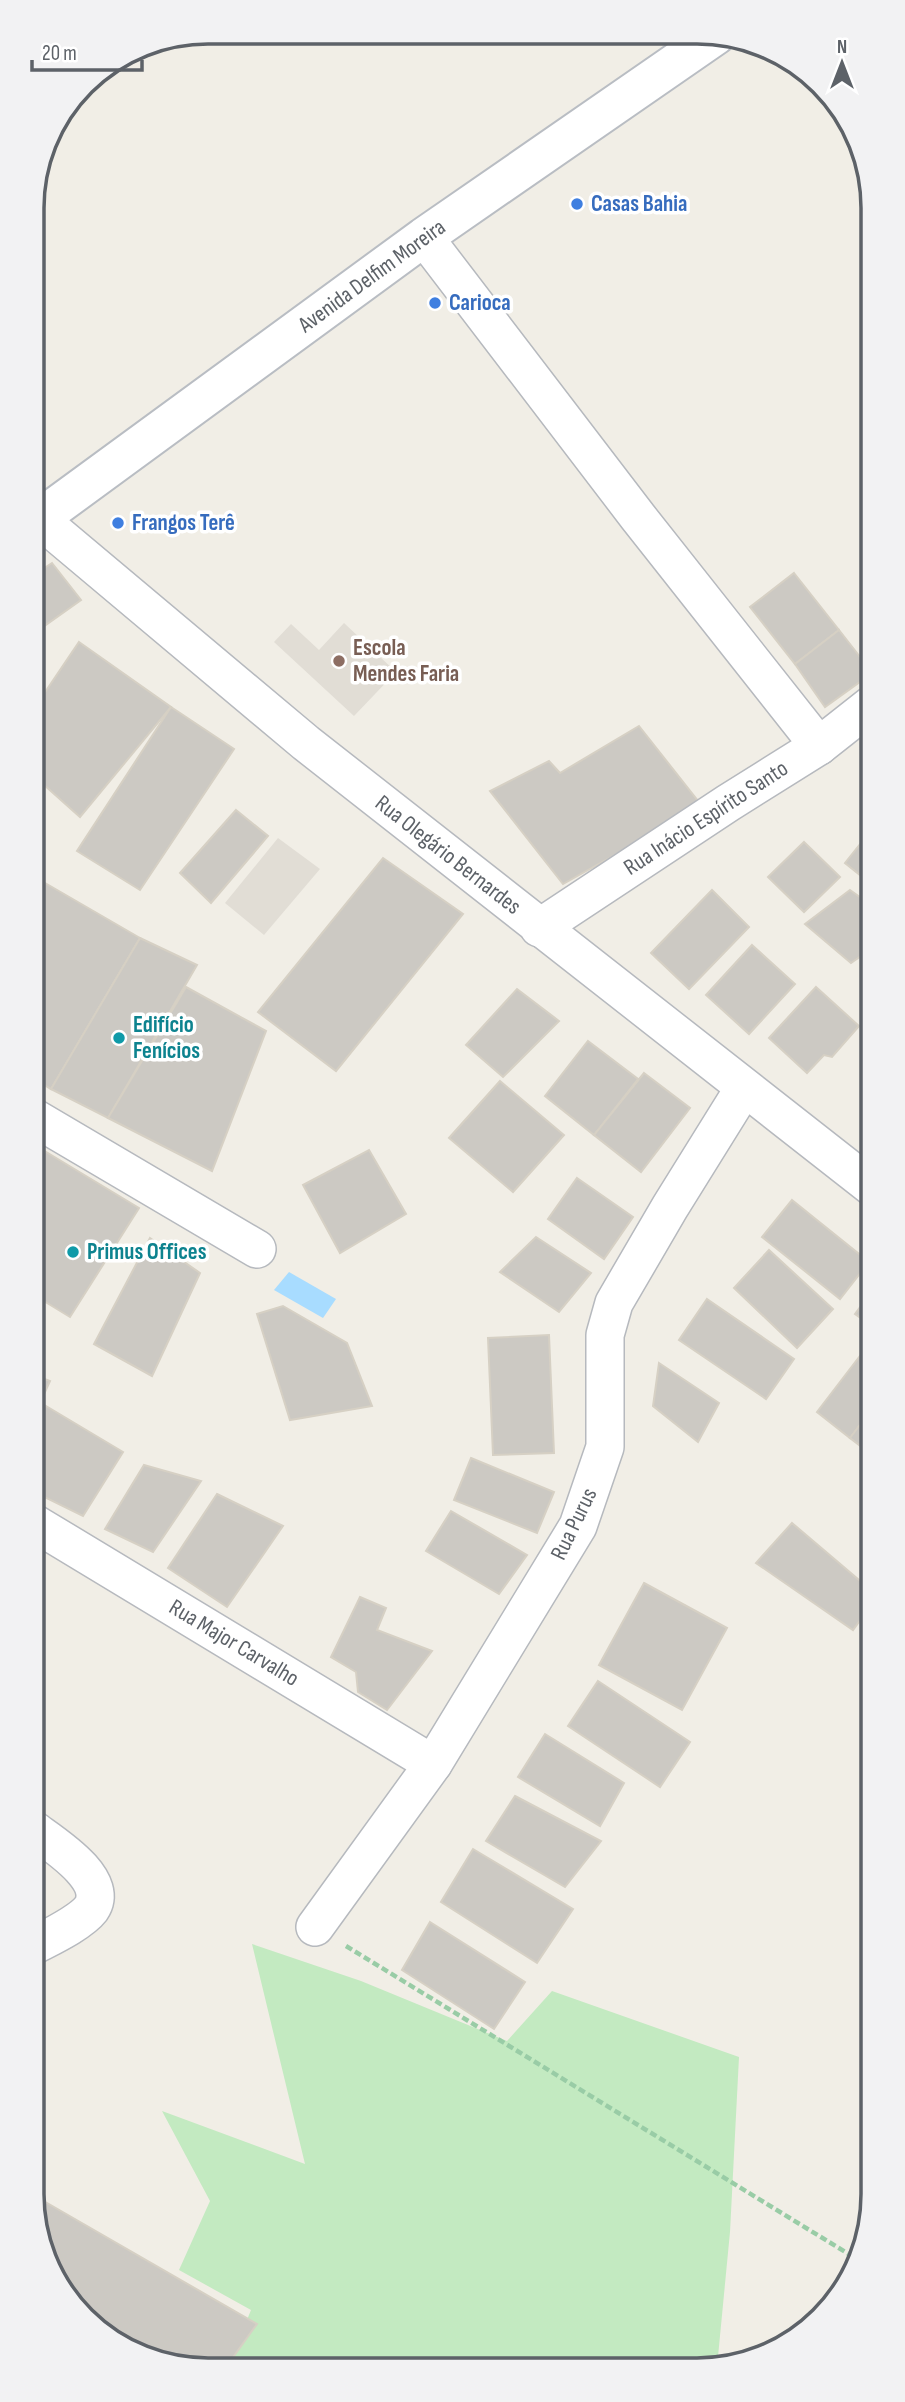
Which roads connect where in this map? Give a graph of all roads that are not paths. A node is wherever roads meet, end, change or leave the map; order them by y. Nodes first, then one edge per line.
1 (703, 44) edge
2 (424, 237) junction
3 (44, 512) edge
4 (44, 526) edge
5 (861, 713) edge
6 (819, 746) junction
7 (539, 928) junction
8 (744, 1088) junction
9 (44, 1123) edge
10 (861, 1178) edge
11 (257, 1249) dead end
12 (44, 1529) edge
13 (433, 1764) junction
14 (44, 1838) edge
15 (315, 1927) road end
16 (44, 1939) edge

1 - 2 main road, Avenida Delfim Moreira
2 - 3 main road, Avenida Delfim Moreira
2 - 6 street
4 - 7 street, Rua Olegário Bernardes
5 - 6 street, Rua Inácio Espírito Santo
6 - 7 street, Rua Inácio Espírito Santo
7 - 8 street, Rua Olegário Bernardes
8 - 10 street, Rua Olegário Bernardes
8 - 13 street, Rua Purus
9 - 11 street
12 - 13 street, Rua Major Carvalho
13 - 15 street, Rua Purus
14 - 16 street

